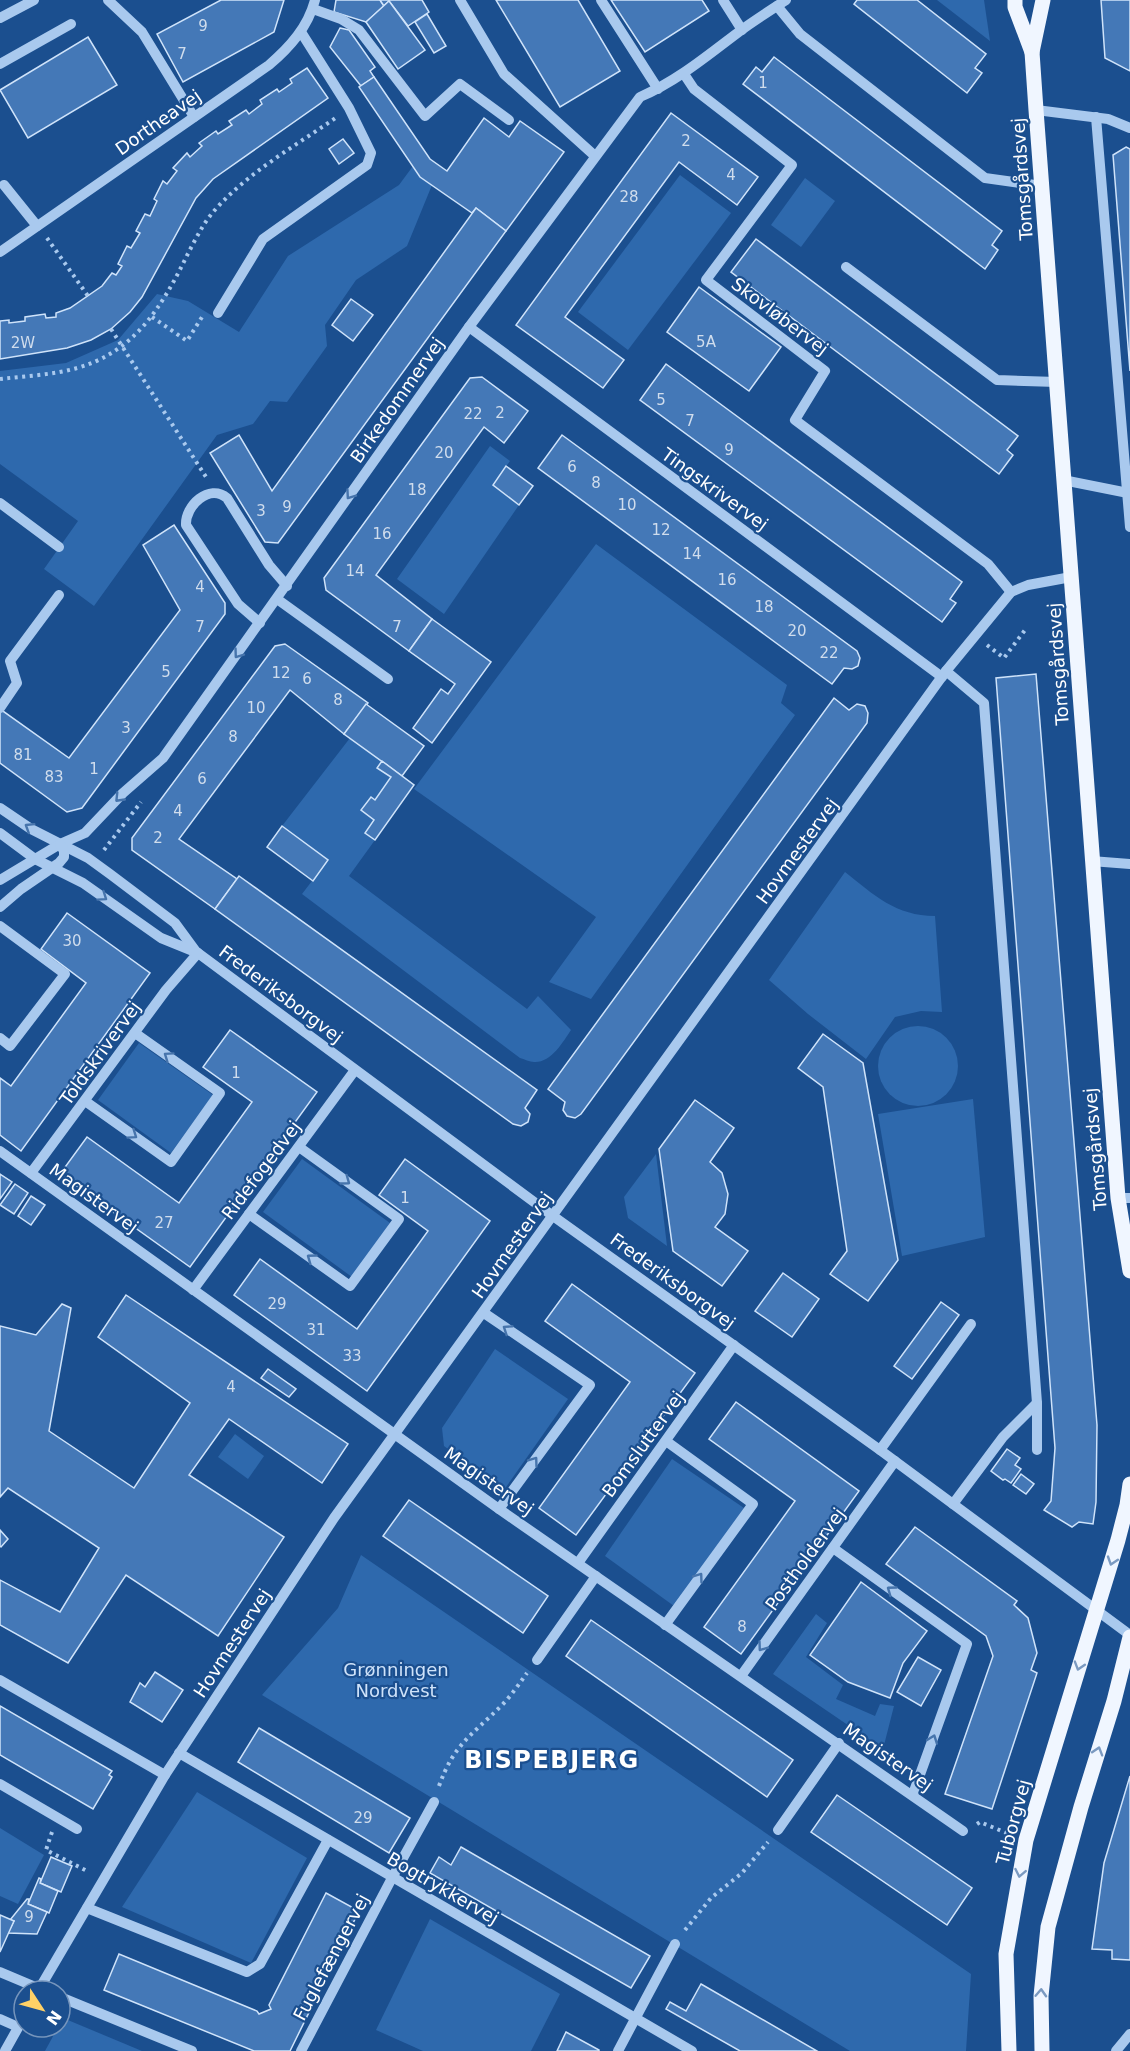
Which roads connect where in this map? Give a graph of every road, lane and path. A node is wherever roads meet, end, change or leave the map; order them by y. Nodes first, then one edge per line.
1 (34, 0) edge
2 (108, 0) edge
3 (460, 0) edge
4 (601, 0) edge
5 (723, 0) edge
6 (1015, 0) edge
7 (1043, 0) edge
8 (781, 3) edge
9 (314, 4) edge
10 (0, 18) edge
11 (71, 24) dead end
12 (742, 30) junction
13 (300, 32) junction
14 (1032, 52) junction
15 (0, 64) edge
16 (684, 74) junction
17 (658, 89) junction
18 (350, 108) junction
19 (1036, 110) junction
20 (194, 117) junction
21 (1096, 117) junction
22 (509, 120) dead end
23 (1130, 128) edge
24 (596, 156) junction
25 (1, 183) edge
26 (1042, 186) junction
27 (38, 226) junction
28 (0, 252) edge
29 (846, 267) dead end
30 (88, 296) dead end
31 (218, 313) joint
32 (152, 317) junction
33 (469, 327) junction
34 (111, 329) dead end
35 (123, 346) junction
36 (0, 379) edge
37 (1057, 382) junction
38 (1063, 480) junction
39 (215, 492) junction
40 (1129, 494) edge
41 (0, 503) edge
42 (1130, 527) edge
43 (59, 547) dead end
44 (1071, 577) junction
45 (287, 586) junction
46 (1011, 592) junction
47 (59, 595) dead end
48 (277, 599) junction
49 (260, 623) junction
50 (1025, 630) dead end
51 (1004, 658) dead end
52 (944, 674) junction
53 (388, 679) dead end
54 (0, 708) edge
55 (0, 808) edge
56 (0, 833) edge
57 (60, 844) junction
58 (34, 859) junction
59 (1091, 861) junction
60 (1130, 864) edge
61 (52, 868) junction
62 (0, 880) edge
63 (0, 908) edge
64 (0, 926) edge
65 (198, 953) junction
66 (135, 1033) junction
67 (0, 1038) edge
68 (356, 1070) junction
69 (85, 1101) junction
70 (299, 1147) junction
71 (0, 1151) edge
72 (31, 1173) junction
73 (1124, 1198) edge
74 (249, 1214) junction
75 (553, 1215) junction
76 (1130, 1271) edge
77 (193, 1290) junction
78 (484, 1313) junction
79 (971, 1324) dead end
80 (734, 1345) junction
81 (1037, 1403) junction
82 (394, 1433) junction
83 (666, 1441) junction
84 (880, 1450) junction
85 (1037, 1450) dead end
86 (895, 1461) junction
87 (1130, 1484) edge
88 (953, 1504) junction
89 (499, 1509) junction
90 (833, 1548) junction
91 (578, 1563) junction
92 (596, 1576) junction
93 (1096, 1610) junction
94 (665, 1625) junction
95 (1130, 1636) edge
96 (537, 1660) joint
97 (741, 1676) junction
98 (0, 1680) edge
99 (839, 1743) junction
100 (179, 1753) junction
101 (165, 1775) junction
102 (0, 1784) edge
103 (913, 1794) junction
104 (434, 1802) joint
105 (57, 1817) junction
106 (980, 1822) dead end
107 (77, 1829) dead end
108 (778, 1830) joint
109 (963, 1831) dead end
110 (328, 1840) junction
111 (1026, 1840) junction
112 (392, 1878) junction
113 (103, 1880) junction
114 (87, 1908) junction
115 (675, 1944) joint
116 (0, 1972) edge
117 (16, 1979) edge
118 (47, 1979) edge
119 (72, 2002) edge
120 (635, 2018) junction
121 (1130, 2034) edge
122 (192, 2051) edge
123 (301, 2051) edge
124 (618, 2051) edge
125 (692, 2051) edge
126 (1009, 2051) edge
127 (1042, 2051) edge
128 (1116, 2051) edge

1 - 10 street
2 - 20 street
3 - 24 street
4 - 17 street
5 - 12 street
6 - 14 main road, Tomsgårdsvej
7 - 14 main road, Tomsgårdsvej
8 - 12 street, Birkedommervej
8 - 26 street
9 - 13 street, Dortheavej
9 - 22 street
11 - 15 street
12 - 16 street, Birkedommervej
13 - 18 street
13 - 20 street, Dortheavej
14 - 19 main road, Tomsgårdsvej
16 - 17 street, Birkedommervej
16 - 46 street, Skovløbervej
17 - 24 street, Birkedommervej
18 - 31 street
18 - 32 path
19 - 21 street
19 - 26 main road, Tomsgårdsvej
20 - 27 street, Dortheavej
21 - 23 street
21 - 40 street
24 - 33 street, Birkedommervej
25 - 27 street
26 - 37 main road, Tomsgårdsvej
27 - 28 street, Dortheavej
27 - 30 path
29 - 37 street
31 - 32 path
32 - 35 path
33 -> 45 street, Birkedommervej
33 - 52 street, Tingskrivervej
34 - 35 path
35 - 36 path
35 - 39 path
37 - 38 main road, Tomsgårdsvej
38 - 40 street
38 - 44 main road, Tomsgårdsvej
39 - 45 street
39 - 49 street
40 - 42 street
41 - 43 street
44 - 46 street
44 - 59 main road, Tomsgårdsvej
45 - 48 street, Birkedommervej
46 - 52 street, Hovmestervej
47 - 54 street
48 - 49 street, Birkedommervej
48 - 53 street
49 -> 57 street, Birkedommervej
50 - 51 path
52 - 75 street, Hovmestervej
52 - 81 street, Tingskrivervej
57 -> 55 street, Frederiksborgvej
56 - 58 street, Frederiksborgvej
57 - 58 street, Birkedommervej
57 - 61 street
57 - 65 street, Frederiksborgvej
58 - 61 street, Frederiksborgvej
58 - 62 street, Birkedommervej
59 - 60 street
59 - 73 main road, Tomsgårdsvej
61 - 63 street
61 -> 65 street, Frederiksborgvej
64 - 67 street
65 - 66 street, Toldskrivervej
65 - 68 street, Frederiksborgvej
66 - 69 street, Toldskrivervej
69 -> 66 street
68 - 70 street, Ridefogedvej
68 - 75 street, Frederiksborgvej
69 - 72 street, Toldskrivervej
70 - 74 street, Ridefogedvej
70 -> 74 street
71 - 72 street, Magistervej
72 - 77 street, Magistervej
73 - 76 main road, Tomsgårdsvej
74 - 77 street, Ridefogedvej
75 - 78 street, Hovmestervej
75 - 80 street, Frederiksborgvej
77 - 82 street, Magistervej
78 - 82 street, Hovmestervej
89 -> 78 street
79 - 84 street
80 - 83 street, Bomsluttervej
80 - 84 street, Frederiksborgvej
81 - 85 street, Tingskrivervej
81 - 88 street
82 - 89 street, Magistervej
82 - 100 street, Hovmestervej
83 - 91 street, Bomsluttervej
94 -> 83 street
84 - 86 street, Frederiksborgvej
86 - 88 street, Frederiksborgvej
86 - 90 street, Postholdervej
87 -> 93 main road
88 - 93 street, Frederiksborgvej
89 - 91 street, Magistervej
90 -> 97 street, Postholdervej
103 -> 90 street
91 - 92 street, Magistervej
92 - 94 street, Magistervej
92 - 96 street
93 - 95 street, Frederiksborgvej
93 -> 111 main road, Tuborgvej
94 - 97 street, Magistervej
127 -> 95 main road
96 - 104 path
97 - 99 street, Magistervej
98 - 101 street
99 - 103 street, Magistervej
99 - 108 street
100 - 101 street, Hovmestervej
100 - 110 street, Bogtrykkervej
101 - 113 street, Hovmestervej
102 - 105 street
103 - 109 street, Magistervej
104 - 112 street, Fuglefængervej
105 - 107 street
105 - 113 path
106 - 111 path
108 - 115 path
110 - 112 street, Bogtrykkervej
110 - 114 street
111 -> 126 main road, Tuborgvej
112 - 120 street, Bogtrykkervej
112 - 123 street, Fuglefængervej
113 - 114 street, Hovmestervej
114 - 118 street, Hovmestervej
115 - 120 street
116 - 117 street
119 - 122 street
120 - 124 street
120 - 125 street, Bogtrykkervej
121 - 128 street

